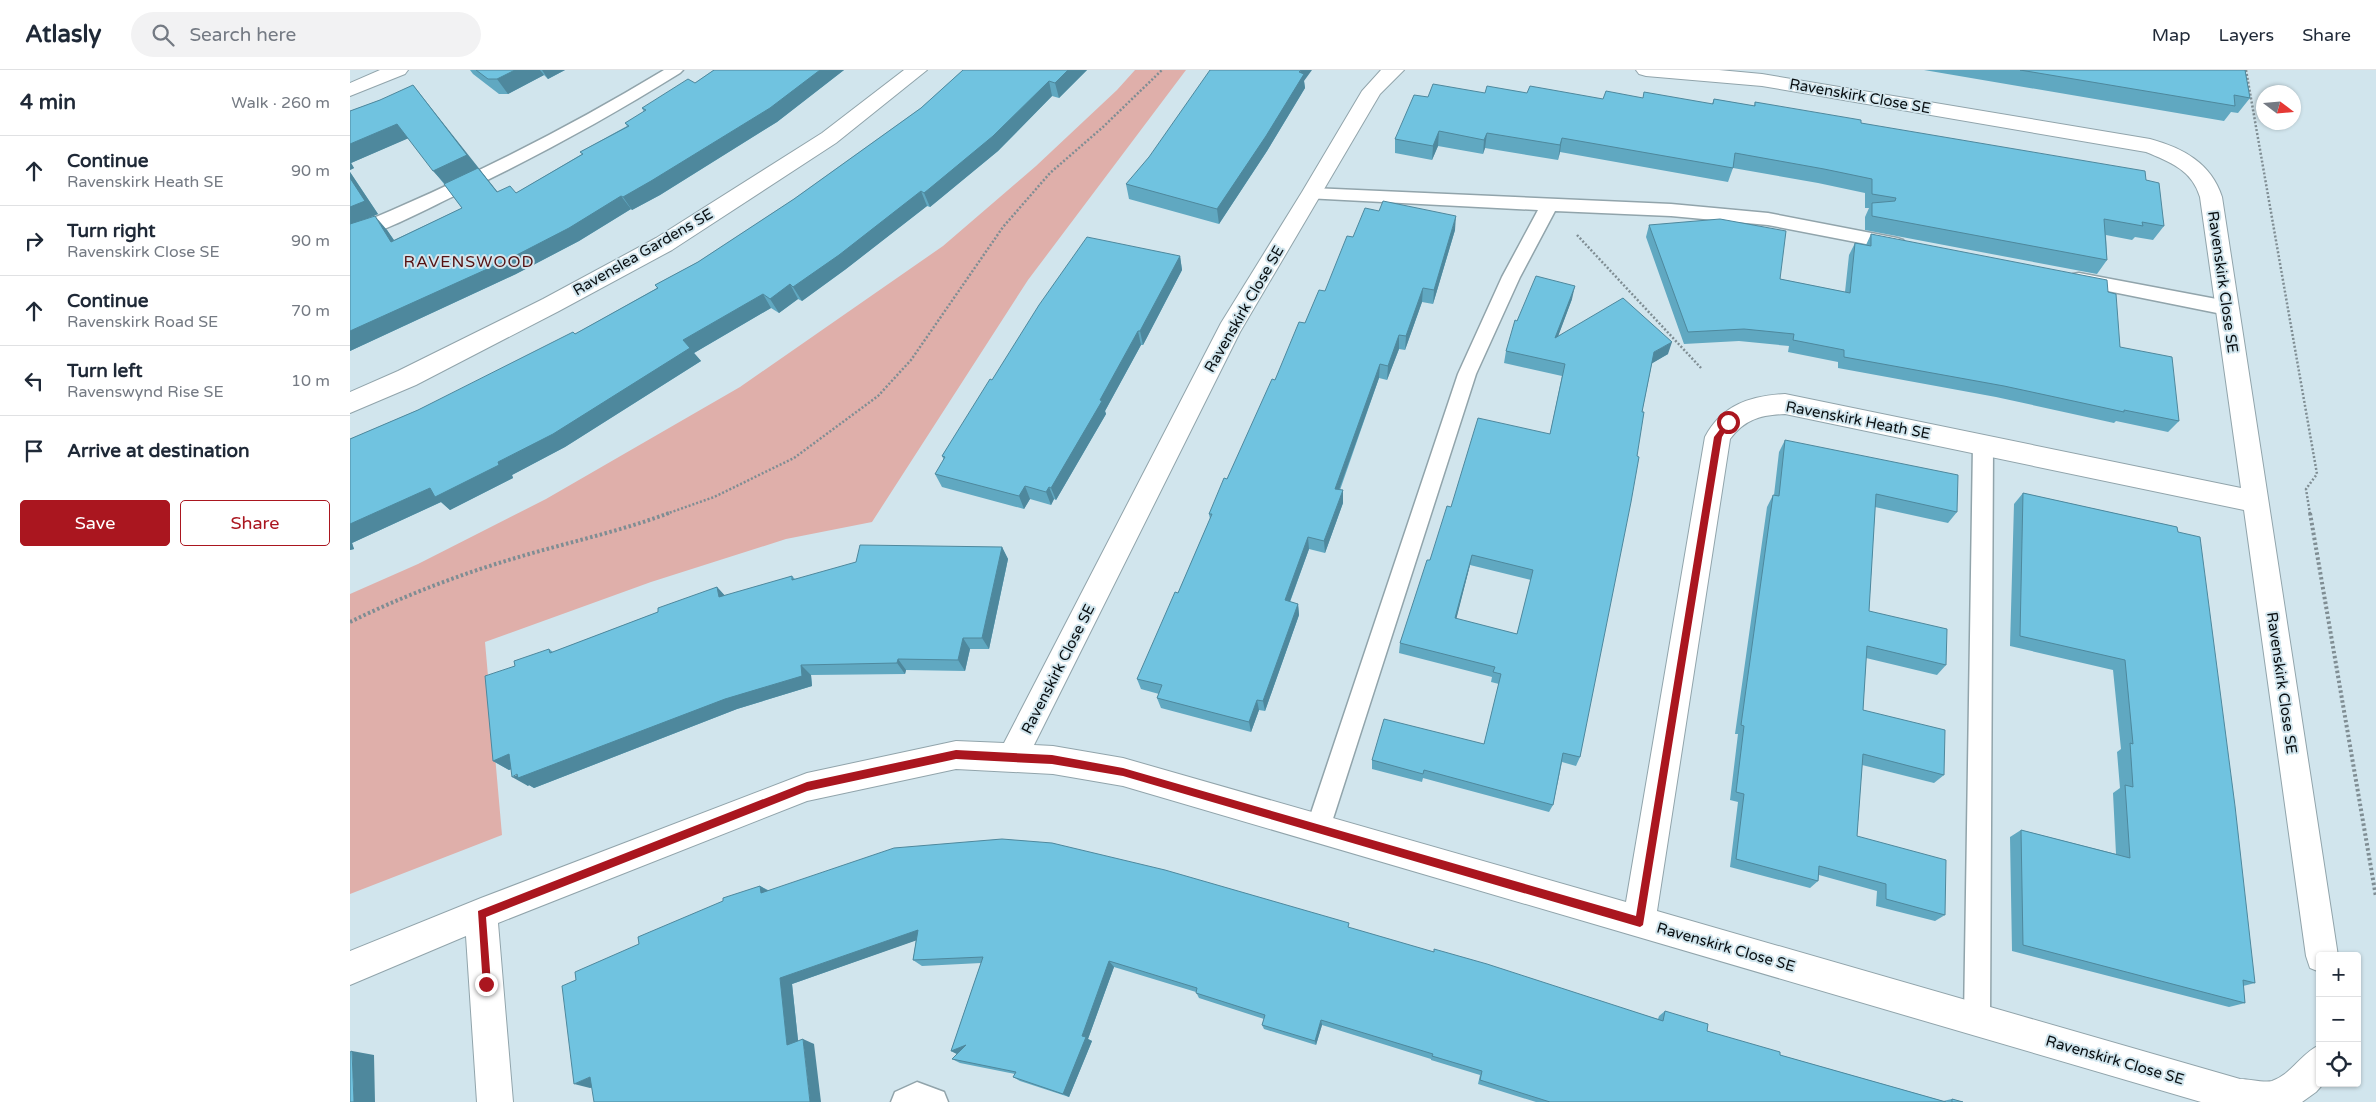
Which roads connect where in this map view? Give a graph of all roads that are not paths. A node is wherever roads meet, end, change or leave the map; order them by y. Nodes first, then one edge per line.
1 (398, 70) edge
2 (675, 70) edge
3 (917, 70) edge
4 (1394, 70) edge
5 (1646, 70) edge
6 (350, 90) edge
7 (1312, 194) junction
8 (1549, 205) junction
9 (350, 235) edge
10 (1912, 247) edge
11 (2066, 276) edge
12 (2227, 308) junction
13 (350, 403) edge
14 (1983, 445) junction
15 (2255, 502) junction
16 (1012, 758) junction
17 (1318, 828) junction
18 (481, 914) junction
19 (1640, 922) junction
20 (2321, 952) edge
21 (350, 968) edge
22 (1977, 1020) junction
23 (2316, 1066) edge
24 (495, 1102) edge
25 (906, 1102) edge
26 (934, 1102) edge

1 - 6 street
2 - 9 lane
3 - 13 street, Ravenslea Gardens SE
4 - 7 street, Ravenskirk Close SE
5 - 12 street, Ravenskirk Close SE
7 - 8 lane
7 - 16 street, Ravenskirk Close SE
8 - 10 lane
8 - 17 lane
11 - 12 lane
12 - 15 street, Ravenskirk Close SE
14 - 15 street, Ravenskirk Heath SE
14 - 19 street, Ravenskirk Heath SE
14 - 22 lane
15 - 20 street, Ravenskirk Close SE
16 - 17 street, Ravenskirk Close SE
16 - 18 street
17 - 19 street, Ravenskirk Close SE
18 - 21 street
18 - 24 street
19 - 22 street, Ravenskirk Close SE
22 - 23 street, Ravenskirk Close SE
25 - 26 lane

